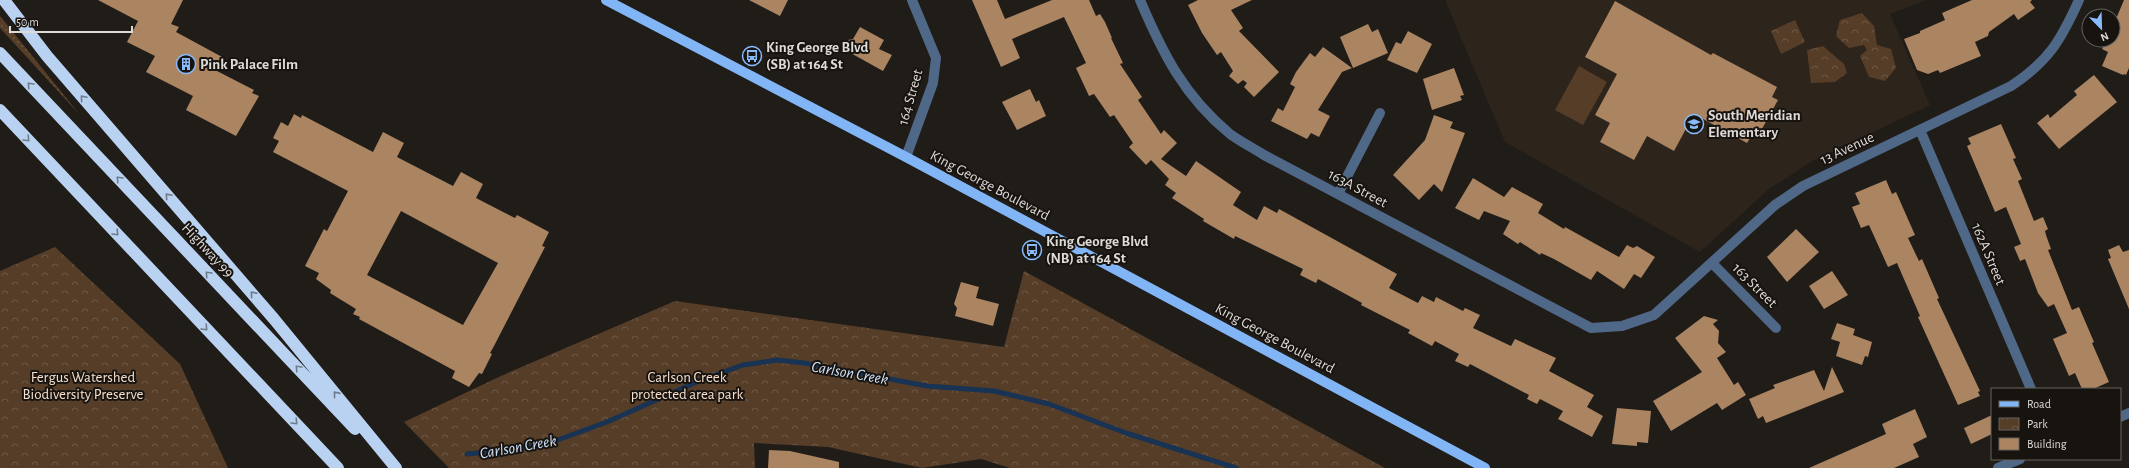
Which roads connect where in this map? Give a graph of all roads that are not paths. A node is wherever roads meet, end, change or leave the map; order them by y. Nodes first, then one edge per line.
1 (4, 0) edge
2 (606, 0) edge
3 (912, 0) edge
4 (1140, 0) edge
5 (2079, 0) edge
6 (0, 53) edge
7 (0, 110) edge
8 (1380, 113) dead end
9 (1920, 130) junction
10 (906, 157) junction
11 (1338, 194) junction
12 (1712, 263) junction
13 (1622, 326) joint
14 (1776, 328) dead end
15 (2031, 388) edge
16 (2018, 460) edge
17 (338, 468) edge
18 (392, 468) edge
19 (396, 468) edge
20 (1485, 468) edge
21 (1998, 468) edge

19 -> 1 highway
2 - 10 main road, King George Boulevard
3 - 10 street, 164 Street
4 - 11 street, 163A Street
5 - 9 street, 13 Avenue
18 -> 6 highway, Highway 99
7 -> 17 highway
8 - 11 street
9 - 12 street, 13 Avenue
9 - 15 street, 162A Street
10 - 20 main road, King George Boulevard
11 - 13 street, 163A Street
12 - 13 street, 13 Avenue
12 - 14 street, 163 Street
16 - 21 street

